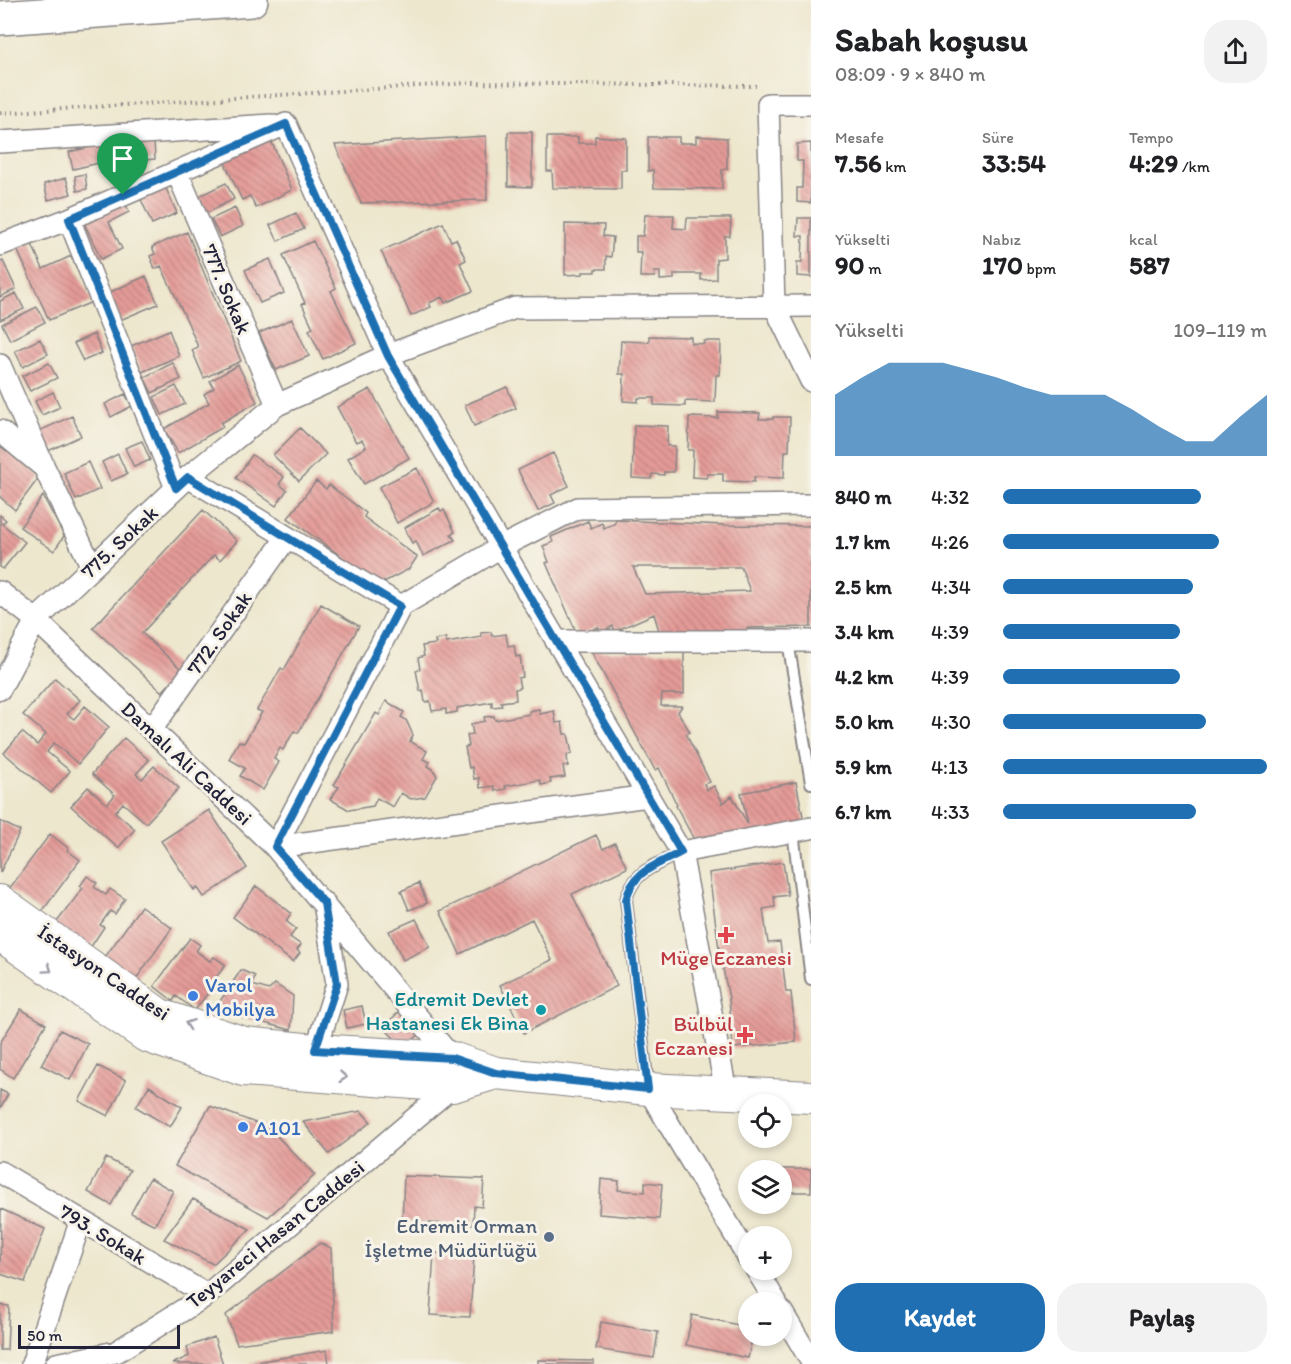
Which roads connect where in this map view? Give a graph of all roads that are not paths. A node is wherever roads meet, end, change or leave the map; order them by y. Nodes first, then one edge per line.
1 (251, 0) edge
2 (0, 18) edge
3 (811, 104) edge
4 (286, 124) junction
5 (0, 142) edge
6 (177, 172) junction
7 (69, 219) junction
8 (0, 245) edge
9 (774, 305) junction
10 (811, 306) edge
11 (388, 356) junction
12 (0, 365) edge
13 (811, 381) edge
14 (277, 405) junction
15 (0, 431) edge
16 (44, 467) junction
17 (182, 483) junction
18 (811, 505) edge
19 (287, 537) junction
20 (501, 548) junction
21 (92, 567) junction
22 (0, 592) edge
23 (400, 606) junction
24 (36, 620) junction
25 (556, 641) junction
26 (788, 641) junction
27 (811, 641) edge
28 (0, 689) edge
29 (151, 730) junction
30 (811, 783) edge
31 (648, 796) junction
32 (802, 830) edge
33 (275, 847) junction
34 (681, 852) junction
35 (0, 901) edge
36 (324, 903) junction
37 (0, 935) edge
38 (811, 979) edge
39 (311, 1062) junction
40 (453, 1072) junction
41 (648, 1089) junction
42 (726, 1092) junction
43 (811, 1097) edge
44 (0, 1172) edge
45 (81, 1220) junction
46 (738, 1240) edge
47 (207, 1295) junction
48 (792, 1329) edge
49 (811, 1361) edge
50 (32, 1364) edge
51 (56, 1364) edge

1 - 2 highway
3 - 9 street
4 - 5 street
4 - 6 street
4 - 11 street
6 - 7 street
6 - 14 street, 777. Sokak
7 - 8 street
7 - 17 street
9 - 10 street, 775. Sokak
9 - 11 street, 775. Sokak
9 - 13 street
11 - 14 street, 775. Sokak
11 - 20 street
12 - 16 street
14 - 17 street, 775. Sokak
15 - 16 street
16 - 21 street
17 - 19 street
17 - 21 street, 775. Sokak
18 - 20 street
19 - 23 street
19 - 29 street, 772. Sokak
20 - 23 street
20 - 25 street
21 - 24 street, 775. Sokak
22 - 24 street, Damalı Ali Caddesi
23 - 33 street
24 - 28 street, 775. Sokak
24 - 29 street, Damalı Ali Caddesi
25 - 26 street
25 - 31 street
26 - 27 street
26 - 30 lane
29 - 33 street, Damalı Ali Caddesi
31 - 33 street
31 - 34 street
32 - 34 street
32 - 38 lane
33 - 36 street, Damalı Ali Caddesi
34 - 41 lane
34 - 42 street
39 -> 35 main road, İstasyon Caddesi
36 - 39 street
36 - 40 street, Damalı Ali Caddesi
37 -> 39 main road, İstasyon Caddesi
39 - 40 main road, İstasyon Caddesi
40 - 41 main road, İstasyon Caddesi
40 - 47 street, Teyyareci Hasan Caddesi
41 - 42 main road, İstasyon Caddesi
41 - 46 street
42 - 43 main road, İstasyon Caddesi
44 - 45 street, 793. Sokak
45 - 47 street, 793. Sokak
45 - 50 street
47 - 51 street, Teyyareci Hasan Caddesi
48 - 49 street

